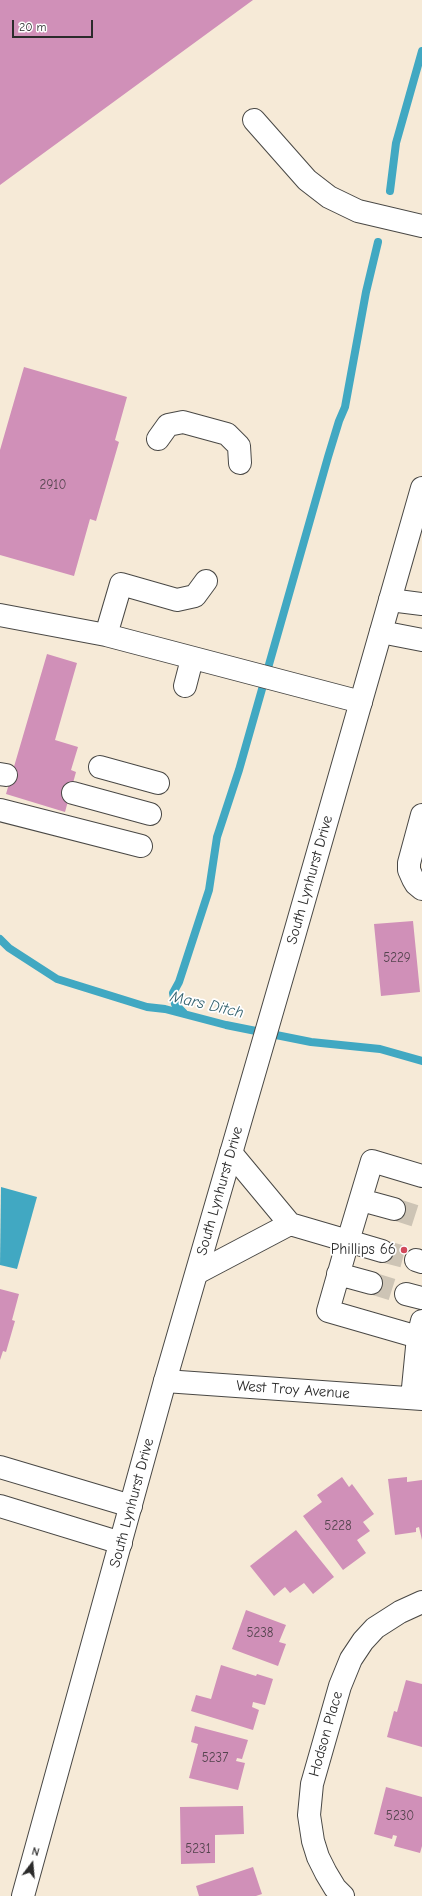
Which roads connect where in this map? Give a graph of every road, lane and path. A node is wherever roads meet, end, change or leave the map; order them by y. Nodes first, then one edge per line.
1 (254, 120) dead end
2 (422, 226) edge
3 (158, 439) dead end
4 (240, 463) dead end
5 (422, 488) edge
6 (206, 581) dead end
7 (390, 600) junction
8 (422, 604) edge
9 (0, 615) edge
10 (381, 632) junction
11 (106, 635) junction
12 (422, 640) edge
13 (192, 659) junction
14 (185, 686) dead end
15 (361, 702) junction
16 (100, 767) dead end
17 (158, 783) dead end
18 (73, 793) dead end
19 (0, 810) edge
20 (150, 814) dead end
21 (422, 815) edge
22 (141, 846) dead end
23 (418, 884) edge
24 (231, 1154) junction
25 (422, 1176) edge
26 (361, 1200) junction
27 (394, 1209) tunnel mouth
28 (290, 1224) junction
29 (348, 1241) junction
30 (382, 1251) tunnel mouth
31 (197, 1273) junction
32 (338, 1274) junction
33 (372, 1284) tunnel mouth
34 (420, 1329) edge
35 (165, 1381) junction
36 (417, 1399) edge
37 (0, 1467) edge
38 (0, 1506) edge
39 (131, 1506) junction
40 (121, 1543) junction
41 (422, 1602) edge
42 (23, 1896) edge
43 (343, 1896) edge

1 - 2 main road
3 - 4 main road
5 - 7 main road, South Lynhurst Drive
6 - 11 main road
7 - 8 main road
7 - 10 main road, South Lynhurst Drive
9 - 11 main road
10 - 12 main road
10 - 15 main road, South Lynhurst Drive
11 - 13 main road
13 - 14 main road
13 - 15 main road
15 - 24 main road, South Lynhurst Drive
16 - 17 main road
18 - 20 main road
19 - 22 main road
21 - 23 main road
24 - 28 main road
24 - 31 main road, South Lynhurst Drive
25 - 26 main road
26 - 27 main road
26 - 29 main road
28 - 29 main road
28 - 31 main road
29 - 30 main road
29 - 32 main road
31 - 35 main road, South Lynhurst Drive
32 - 33 main road
32 - 34 main road
34 - 36 main road
35 - 36 main road, West Troy Avenue
35 - 39 main road, South Lynhurst Drive
37 - 39 main road
38 - 40 main road
39 - 40 main road, South Lynhurst Drive
40 - 42 main road, South Lynhurst Drive
41 - 43 main road, Hodson Place

